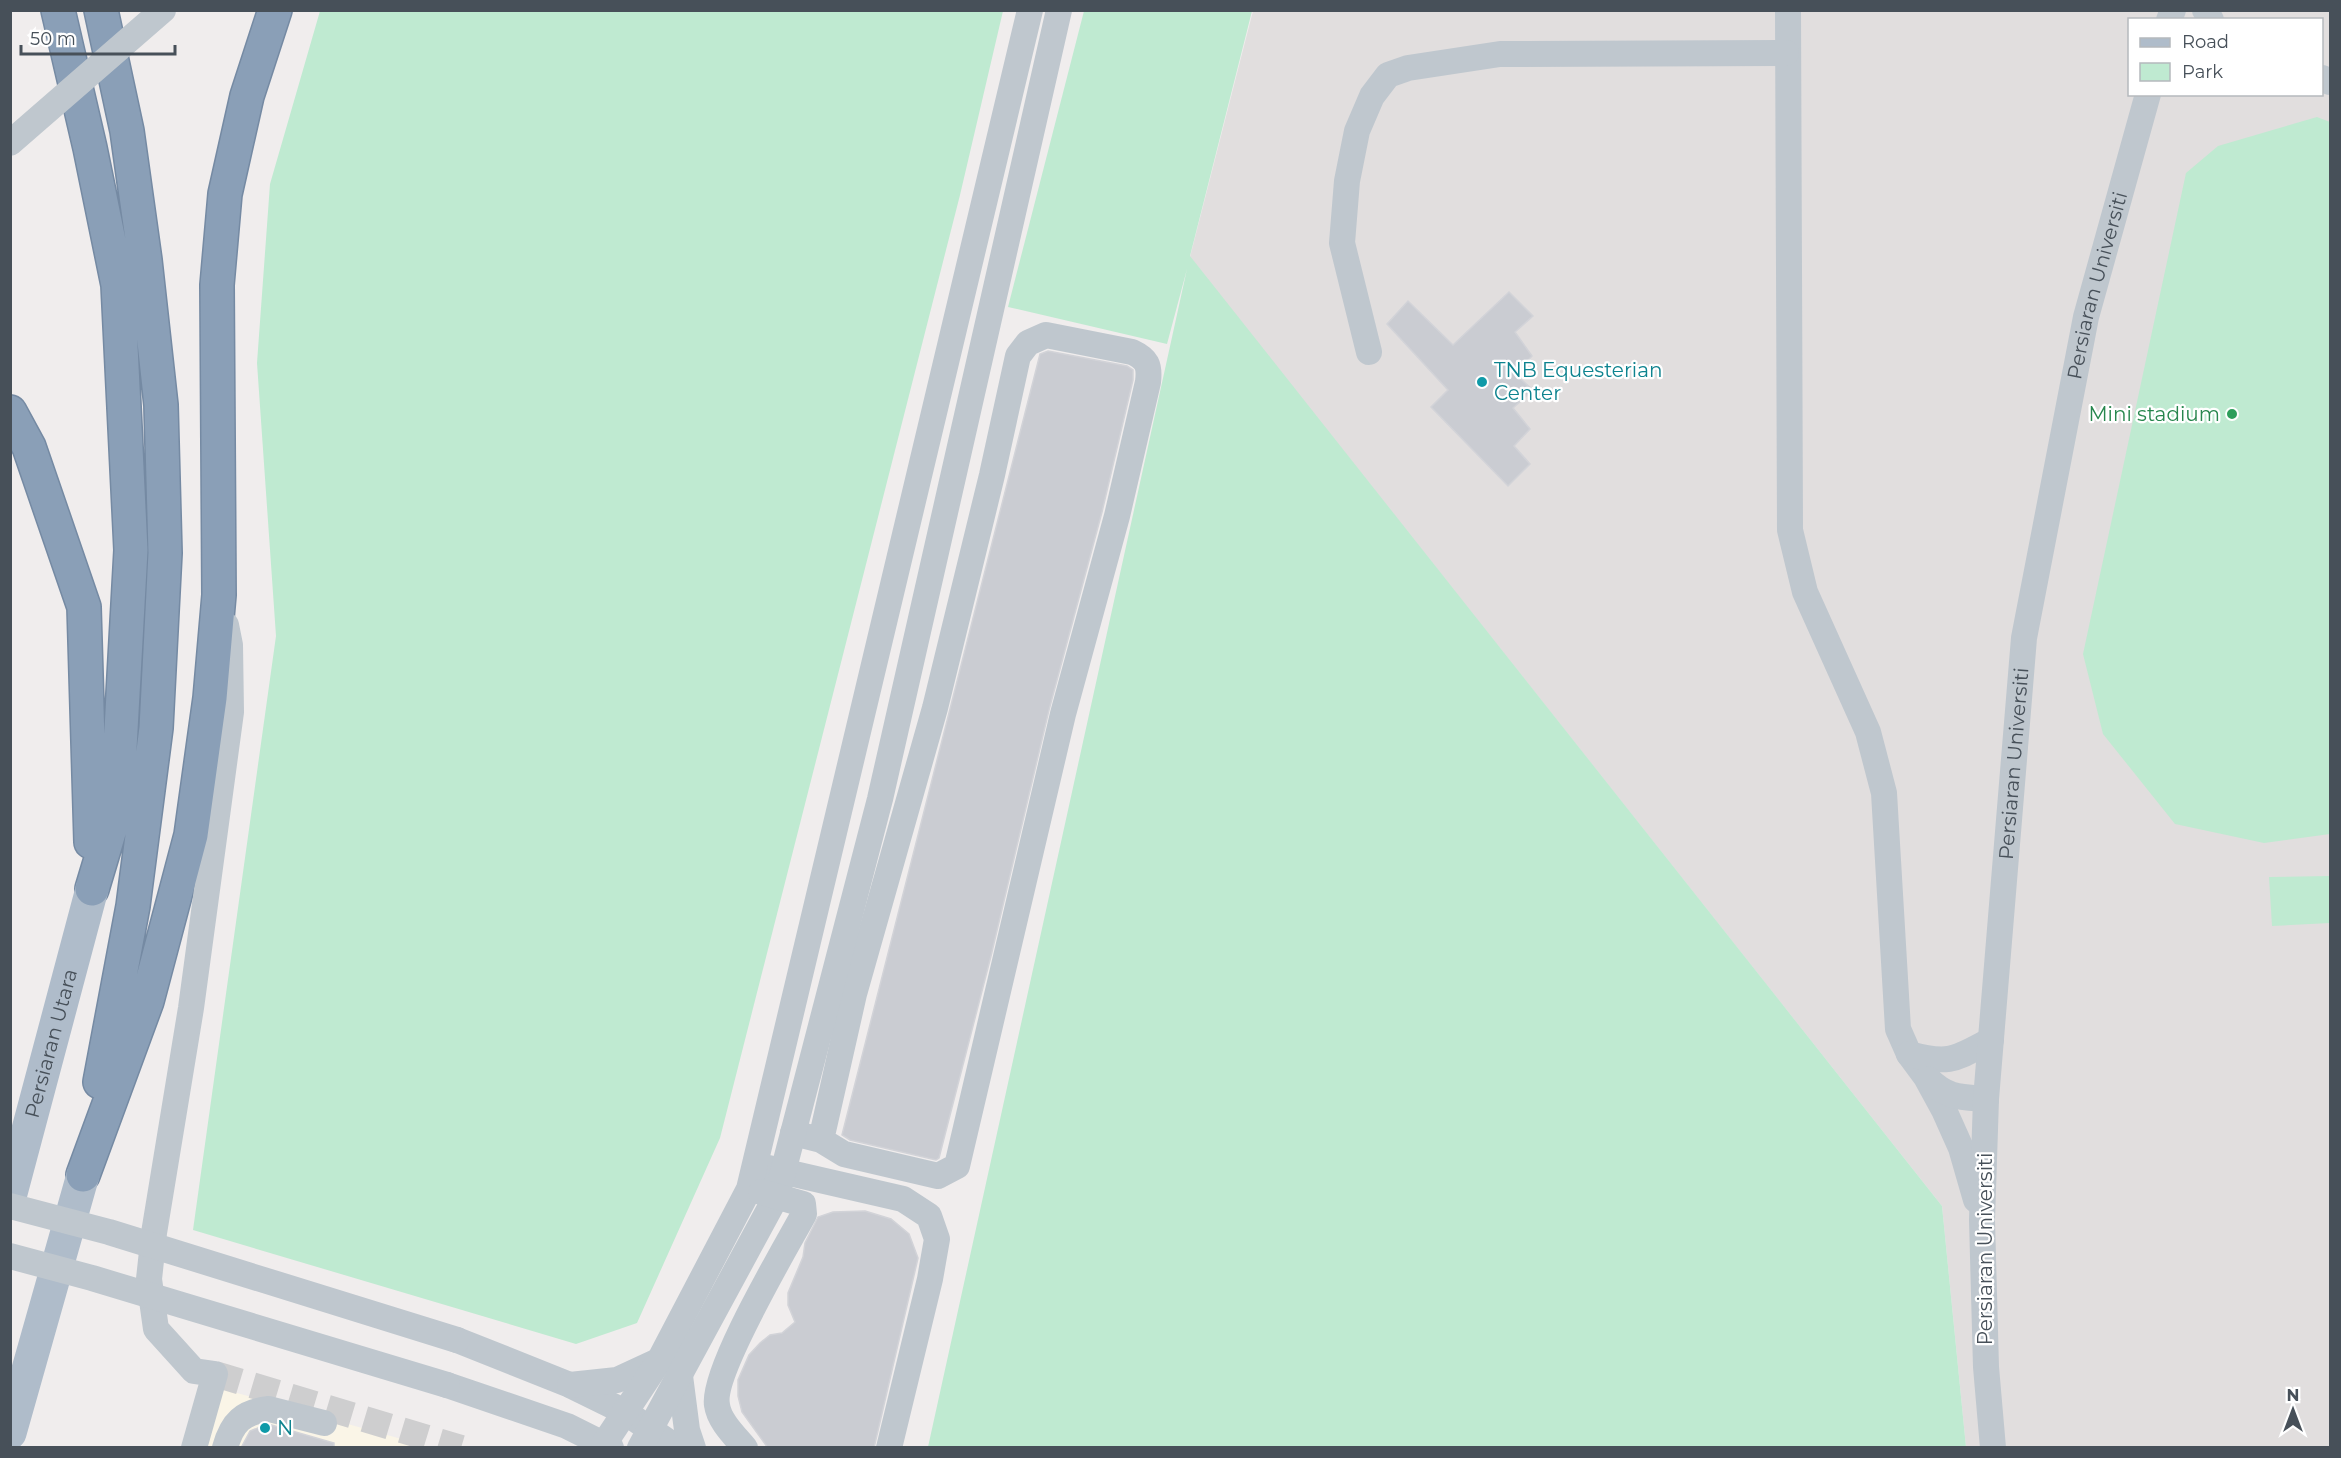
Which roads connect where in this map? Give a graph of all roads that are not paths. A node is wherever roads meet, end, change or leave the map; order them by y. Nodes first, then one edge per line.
1 (58, 10) edge
2 (101, 10) edge
3 (163, 10) edge
4 (275, 10) edge
5 (1030, 10) edge
6 (1059, 10) edge
7 (1788, 10) edge
8 (1786, 53) junction
9 (2147, 96) edge
10 (10, 143) edge
11 (1369, 352) dead end
12 (10, 412) edge
13 (896, 577) junction
14 (929, 584) junction
15 (964, 591) junction
16 (219, 595) junction
17 (915, 646) junction
18 (948, 653) junction
19 (92, 889) junction
20 (1991, 1040) junction
21 (1909, 1054) junction
22 (1926, 1077) junction
23 (1986, 1099) junction
24 (793, 1133) junction
25 (821, 1140) junction
26 (83, 1175) junction
27 (752, 1177) junction
28 (780, 1184) junction
29 (10, 1197) edge
30 (10, 1206) edge
31 (1982, 1220) junction
32 (10, 1256) edge
33 (659, 1361) junction
34 (680, 1376) junction
35 (570, 1385) junction
36 (625, 1412) junction
37 (324, 1424) dead end
38 (10, 1433) edge
39 (563, 1437) edge
40 (646, 1438) edge
41 (607, 1446) edge
42 (194, 1448) edge
43 (225, 1448) edge
44 (677, 1448) edge
45 (693, 1448) edge
46 (745, 1448) edge
47 (889, 1448) edge
48 (1993, 1448) edge

1 - 19 highway
2 - 26 highway
3 - 10 street, bridge
4 - 16 highway
5 - 13 street
6 - 14 street
7 - 8 street
8 - 11 street
8 - 21 street
9 - 20 street, Persiaran Universiti
12 - 19 highway
13 - 14 street
13 - 27 street
14 - 15 street
14 - 17 street
15 - 18 street
15 - 25 street
16 - 26 highway
16 - 42 street
17 - 18 street
17 - 24 street
18 - 25 street
19 - 29 main road, Persiaran Utara
20 - 21 street
20 - 23 street, Persiaran Universiti
21 - 22 street
22 - 23 street
22 - 31 street
23 - 31 street, Persiaran Universiti
24 - 25 street
24 - 28 street
26 - 38 main road
27 - 28 street
27 - 33 street
28 - 34 street
28 - 46 street
28 - 47 street
30 - 35 street, bridge
31 - 48 street, Persiaran Universiti
32 - 39 street, bridge
33 - 35 street
33 - 36 street
34 - 40 street
34 - 45 street
35 - 36 street
36 - 40 street
36 - 41 street
37 - 43 street
39 - 41 street
40 - 44 street

